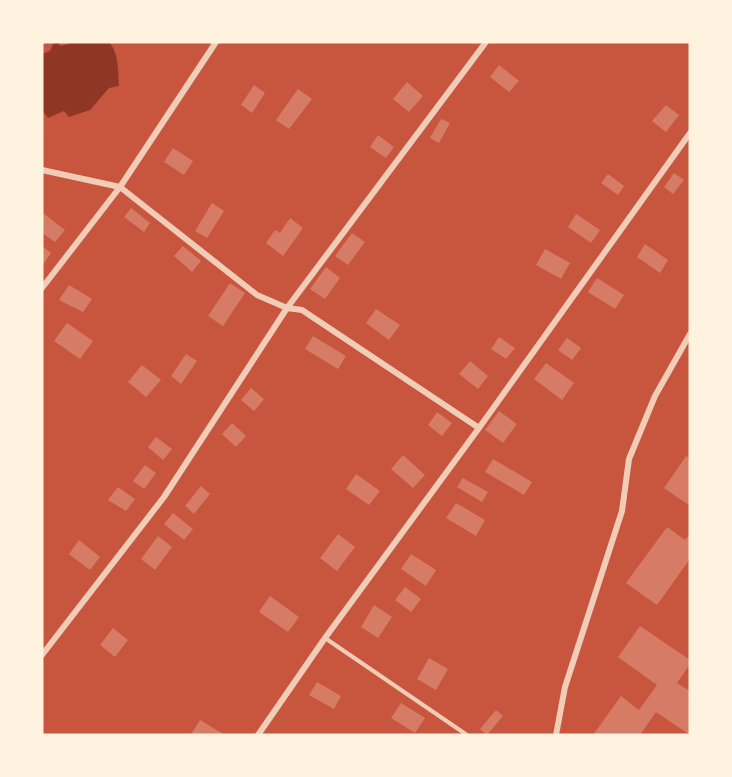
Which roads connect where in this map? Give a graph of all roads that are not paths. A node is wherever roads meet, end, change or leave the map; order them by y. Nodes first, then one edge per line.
1 (216, 42) edge
2 (486, 42) edge
3 (690, 134) edge
4 (42, 170) edge
5 (120, 187) junction
6 (42, 288) edge
7 (287, 308) junction
8 (690, 334) edge
9 (479, 428) junction
10 (325, 638) junction
11 (42, 655) edge
12 (258, 735) edge
13 (467, 735) edge
14 (556, 735) edge

1 - 5 street
2 - 7 street
3 - 9 street
4 - 5 street
5 - 6 street
5 - 7 street
7 - 9 street
7 - 11 street
8 - 14 street
9 - 10 street
10 - 12 street
10 - 13 lane

